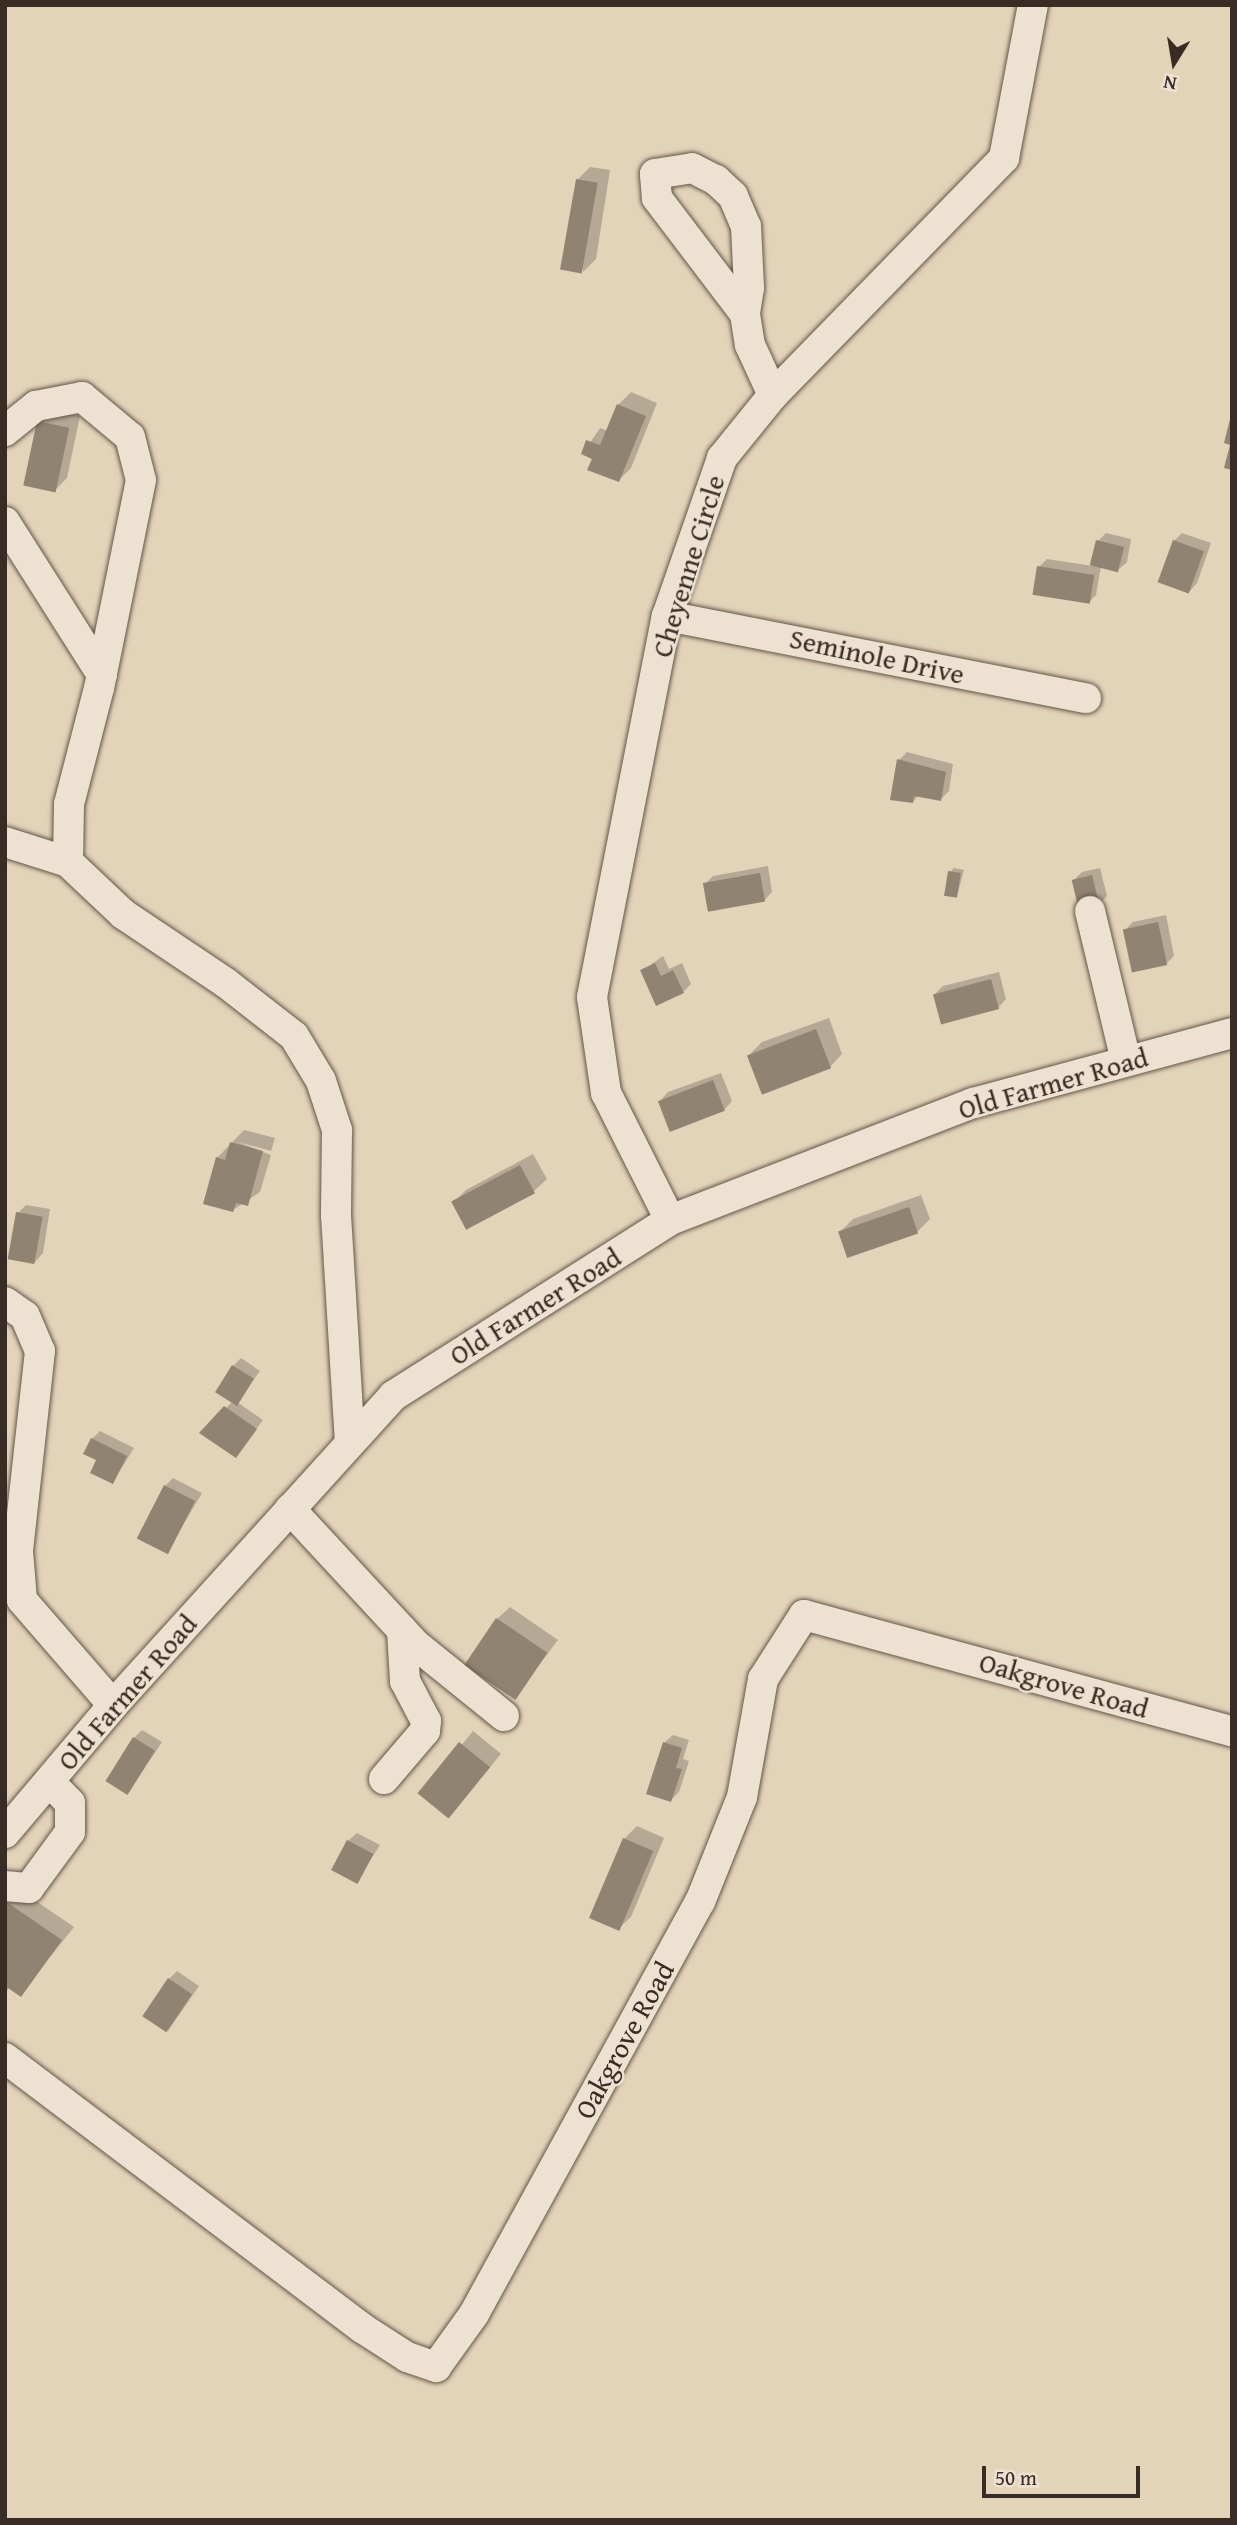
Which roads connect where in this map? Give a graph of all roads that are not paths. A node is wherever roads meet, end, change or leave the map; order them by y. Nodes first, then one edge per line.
1 (1033, 5) edge
2 (745, 314) junction
3 (774, 395) junction
4 (5, 431) edge
5 (5, 522) edge
6 (667, 616) junction
7 (102, 675) junction
8 (1086, 698) dead end
9 (5, 842) edge
10 (68, 862) junction
11 (1090, 911) dead end
12 (1232, 1034) edge
13 (1126, 1061) junction
14 (670, 1220) junction
15 (5, 1302) edge
16 (350, 1443) junction
17 (290, 1509) junction
18 (402, 1630) junction
19 (113, 1705) junction
20 (504, 1716) dead end
21 (1232, 1731) edge
22 (384, 1779) dead end
23 (49, 1781) junction
24 (5, 1833) edge
25 (5, 1886) edge
26 (5, 2058) edge

1 - 3 street, Cheyenne Circle
2 - 2 street
2 - 3 street
3 - 6 street, Cheyenne Circle
4 - 7 street
5 - 7 street
6 - 8 street, Seminole Drive
6 - 14 street, Cheyenne Circle
7 - 10 street
9 - 10 street
10 - 16 street
11 - 13 street
12 - 13 street, Old Farmer Road
13 - 14 street, Old Farmer Road
14 - 16 street, Old Farmer Road
15 - 19 street
16 - 17 street, Old Farmer Road
17 - 18 street
17 - 19 street, Old Farmer Road
18 - 20 street
18 - 22 street
19 - 23 street, Old Farmer Road
21 - 26 street, Oakgrove Road
23 - 24 street, Old Farmer Road
23 - 25 street

